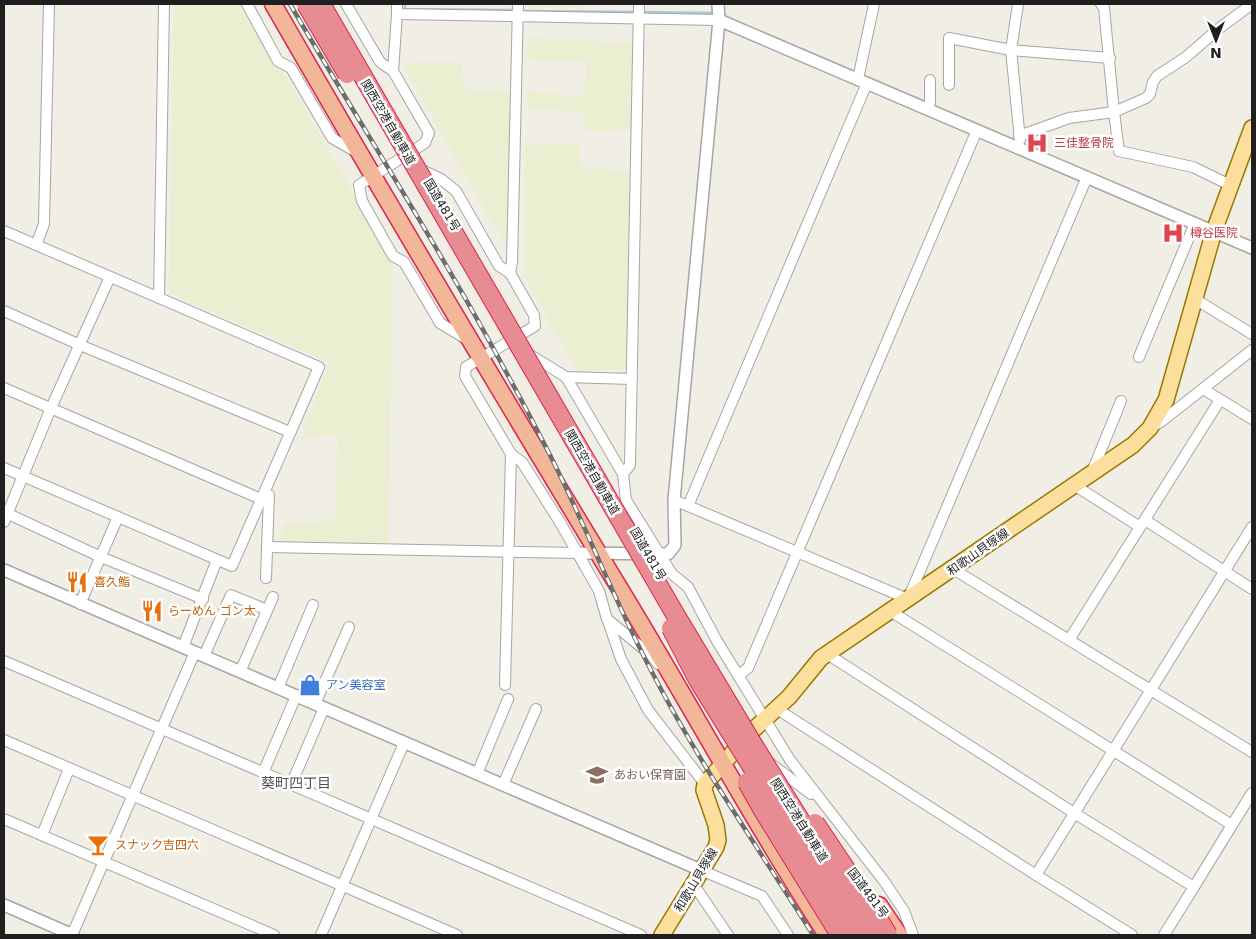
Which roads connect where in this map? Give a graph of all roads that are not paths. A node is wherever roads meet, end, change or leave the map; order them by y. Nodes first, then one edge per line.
1 (49, 4) edge
2 (164, 4) edge
3 (247, 4) edge
4 (273, 4) edge
5 (306, 4) edge
6 (320, 4) edge
7 (325, 4) edge
8 (346, 4) edge
9 (518, 4) edge
10 (639, 4) edge
11 (874, 4) edge
12 (1018, 4) edge
13 (1101, 4) edge
14 (1252, 4) edge
15 (397, 9) edge
16 (720, 9) edge
17 (518, 16) junction
18 (639, 18) junction
19 (1011, 50) junction
20 (1110, 58) junction
21 (393, 71) junction
22 (930, 80) dead end
23 (863, 81) junction
24 (949, 85) dead end
25 (927, 108) junction
26 (1114, 112) junction
27 (1252, 128) edge
28 (977, 130) junction
29 (1019, 136) junction
30 (1021, 149) junction
31 (411, 152) junction
32 (359, 153) junction
33 (422, 170) junction
34 (372, 176) junction
35 (1087, 177) junction
36 (1232, 186) junction
37 (1195, 223) junction
38 (4, 231) edge
39 (1214, 231) junction
40 (36, 245) junction
41 (1252, 248) edge
42 (510, 272) junction
43 (110, 277) junction
44 (159, 298) junction
45 (1195, 299) junction
46 (4, 311) edge
47 (1252, 334) edge
48 (520, 335) junction
49 (469, 341) junction
50 (80, 345) junction
51 (1252, 350) edge
52 (532, 356) junction
53 (1140, 357) dead end
54 (480, 358) junction
55 (566, 377) junction
56 (632, 379) junction
57 (4, 388) edge
58 (1202, 389) junction
59 (1220, 400) junction
60 (1121, 401) dead end
61 (51, 408) junction
62 (1252, 419) edge
63 (1150, 428) junction
64 (290, 432) junction
65 (510, 454) junction
66 (4, 468) edge
67 (1092, 473) junction
68 (623, 474) junction
69 (23, 476) junction
70 (1074, 485) junction
71 (265, 499) junction
72 (674, 500) junction
73 (688, 506) junction
74 (5, 516) edge
75 (118, 518) junction
76 (1142, 523) junction
77 (1252, 527) edge
78 (267, 547) junction
79 (508, 551) junction
80 (578, 553) junction
81 (597, 553) junction
82 (654, 554) junction
83 (798, 554) junction
84 (101, 557) junction
85 (217, 560) junction
86 (953, 569) junction
87 (4, 570) edge
88 (1225, 571) junction
89 (266, 578) dead end
90 (1252, 588) edge
91 (273, 597) dead end
92 (203, 599) junction
93 (908, 599) junction
94 (80, 604) junction
95 (313, 605) dead end
96 (267, 610) junction
97 (892, 611) junction
98 (607, 619) junction
99 (349, 627) dead end
100 (1069, 640) junction
101 (183, 647) junction
102 (829, 653) junction
103 (199, 654) junction
104 (4, 661) edge
105 (240, 672) junction
106 (738, 676) junction
107 (705, 678) junction
108 (505, 685) dead end
109 (676, 686) junction
110 (278, 688) junction
111 (1150, 689) junction
112 (296, 696) junction
113 (508, 699) dead end
114 (320, 706) junction
115 (536, 709) dead end
116 (777, 709) junction
117 (764, 720) junction
118 (162, 729) junction
119 (751, 732) junction
120 (4, 740) edge
121 (404, 743) junction
122 (1113, 750) junction
123 (1252, 752) edge
124 (723, 763) junction
125 (770, 763) junction
126 (70, 768) junction
127 (263, 773) junction
128 (477, 774) junction
129 (705, 784) junction
130 (292, 785) junction
131 (503, 785) junction
132 (1252, 793) edge
133 (133, 796) junction
134 (793, 800) junction
135 (1074, 813) junction
136 (4, 819) edge
137 (372, 820) junction
138 (1232, 825) junction
139 (765, 834) junction
140 (42, 835) junction
141 (853, 842) junction
142 (105, 862) junction
143 (703, 871) junction
144 (1036, 875) junction
145 (694, 885) junction
146 (343, 886) junction
147 (1194, 887) junction
148 (4, 905) edge
149 (72, 935) edge
150 (274, 935) edge
151 (321, 935) edge
152 (457, 935) edge
153 (640, 935) edge
154 (662, 935) edge
155 (728, 935) edge
156 (788, 935) edge
157 (827, 935) edge
158 (840, 935) edge
159 (850, 935) edge
160 (856, 935) edge
161 (872, 935) edge
162 (876, 935) edge
163 (888, 935) edge
164 (899, 935) edge
165 (913, 935) edge
166 (1132, 935) edge
167 (1164, 935) edge

1 - 40 street
2 - 44 street
3 - 32 street
4 - 32 highway
5 - 107 highway, 関西空港自動車道, bridge
6 - 107 highway, 関西空港自動車道, bridge
7 - 31 highway, 国道481号
8 - 21 street
9 - 17 street
10 - 18 street
11 - 23 street
12 - 19 street
13 - 20 street
14 - 26 street
15 - 17 street
15 - 21 street
16 - 18 street
16 - 23 street
16 - 72 street
17 - 18 street
17 - 42 street
18 - 56 street
19 - 20 street
19 - 24 street
19 - 29 street
20 - 26 street
21 - 31 street
22 - 25 street
23 - 25 street
23 - 73 street
25 - 28 street
26 - 29 street
26 - 36 street
27 - 36 main road, 和歌山貝塚線
28 - 30 street
28 - 83 street
29 - 30 street
30 - 35 street
31 - 33 highway, 国道481号
31 - 34 street
32 - 34 highway
33 - 42 street
33 - 48 highway, 国道481号
34 - 49 highway
34 - 49 street
35 - 37 street
35 - 93 street
36 - 39 main road, 和歌山貝塚線
37 - 39 street
37 - 53 street
38 - 40 street
39 - 41 street
39 - 45 main road, 和歌山貝塚線
40 - 43 street
42 - 48 street
43 - 44 street
43 - 50 street
44 - 64 street
45 - 47 street
45 - 63 main road, 和歌山貝塚線
46 - 50 street
48 - 52 highway, 国道481号
48 - 54 street
49 - 54 highway
50 - 61 street
50 - 64 street
51 - 58 street
52 - 55 street
52 - 82 highway, 国道481号
54 - 65 street
54 - 81 highway
55 - 56 street
55 - 68 street
56 - 68 street
57 - 61 street
58 - 59 street
58 - 63 street
59 - 62 street
59 - 76 street
60 - 67 street
61 - 69 street
61 - 71 street
63 - 67 main road, 和歌山貝塚線
64 - 71 street
65 - 79 street
65 - 80 street
66 - 69 street
67 - 70 main road, 和歌山貝塚線
68 - 82 street
69 - 74 street
69 - 75 street
70 - 76 street
70 - 86 main road, 和歌山貝塚線
71 - 78 street
71 - 85 street
72 - 73 street
72 - 82 street
73 - 83 street
74 - 84 street
75 - 84 street
75 - 85 street
76 - 88 street
76 - 100 street
77 - 88 street
78 - 79 street
78 - 89 street
79 - 80 street
79 - 108 street
80 - 81 street
80 - 98 street
81 - 82 street
81 - 109 highway
82 - 106 street
82 - 119 highway, 国道481号
83 - 93 street
83 - 106 street
84 - 92 street
84 - 94 street
85 - 92 street
86 - 93 main road, 和歌山貝塚線
86 - 100 street
87 - 94 street
88 - 90 street
88 - 111 street
91 - 96 street
92 - 101 street
93 - 97 main road, 和歌山貝塚線
94 - 101 street
95 - 110 street
96 - 103 street
96 - 105 street
97 - 102 main road, 和歌山貝塚線
97 - 122 street
98 - 109 street
98 - 129 street
99 - 114 street
100 - 111 street
101 - 103 street
102 - 116 main road, 和歌山貝塚線
102 - 135 street
103 - 105 street
103 - 118 street
104 - 118 street
105 - 110 street
106 - 117 street
107 - 158 highway, bridge
107 - 160 highway, 関西空港自動車道, bridge
107 - 161 highway, 関西空港自動車道, bridge
107 - 163 highway, bridge
109 - 124 highway
110 - 112 street
111 - 122 street
111 - 123 street
112 - 114 street
112 - 127 street
113 - 128 street
114 - 121 street
114 - 130 street
115 - 131 street
116 - 117 main road, 和歌山貝塚線
116 - 144 street
117 - 119 main road, 和歌山貝塚線
117 - 141 street
118 - 127 street
118 - 133 street
119 - 124 main road, 和歌山貝塚線
119 - 125 highway, 国道481号
120 - 126 street
121 - 128 street
121 - 137 street
122 - 135 street
122 - 138 street
124 - 129 main road, 和歌山貝塚線
124 - 139 highway
125 - 134 highway, 国道481号
125 - 141 street
126 - 133 street
126 - 140 street
127 - 130 street
128 - 131 street
129 - 143 main road, 和歌山貝塚線
130 - 137 street
131 - 143 street
132 - 138 street
133 - 142 street
133 - 146 street
134 - 162 highway
134 - 164 highway, 国道481号
135 - 144 street
135 - 147 street
136 - 140 street
137 - 146 street
137 - 153 street
138 - 147 street
139 - 157 highway
139 - 159 highway
140 - 142 street
141 - 165 street
142 - 149 street
142 - 150 street
143 - 145 main road, 和歌山貝塚線
143 - 156 street
144 - 166 street
145 - 154 main road, 和歌山貝塚線
145 - 155 street
146 - 151 street
146 - 152 street
147 - 167 street
148 - 149 street

